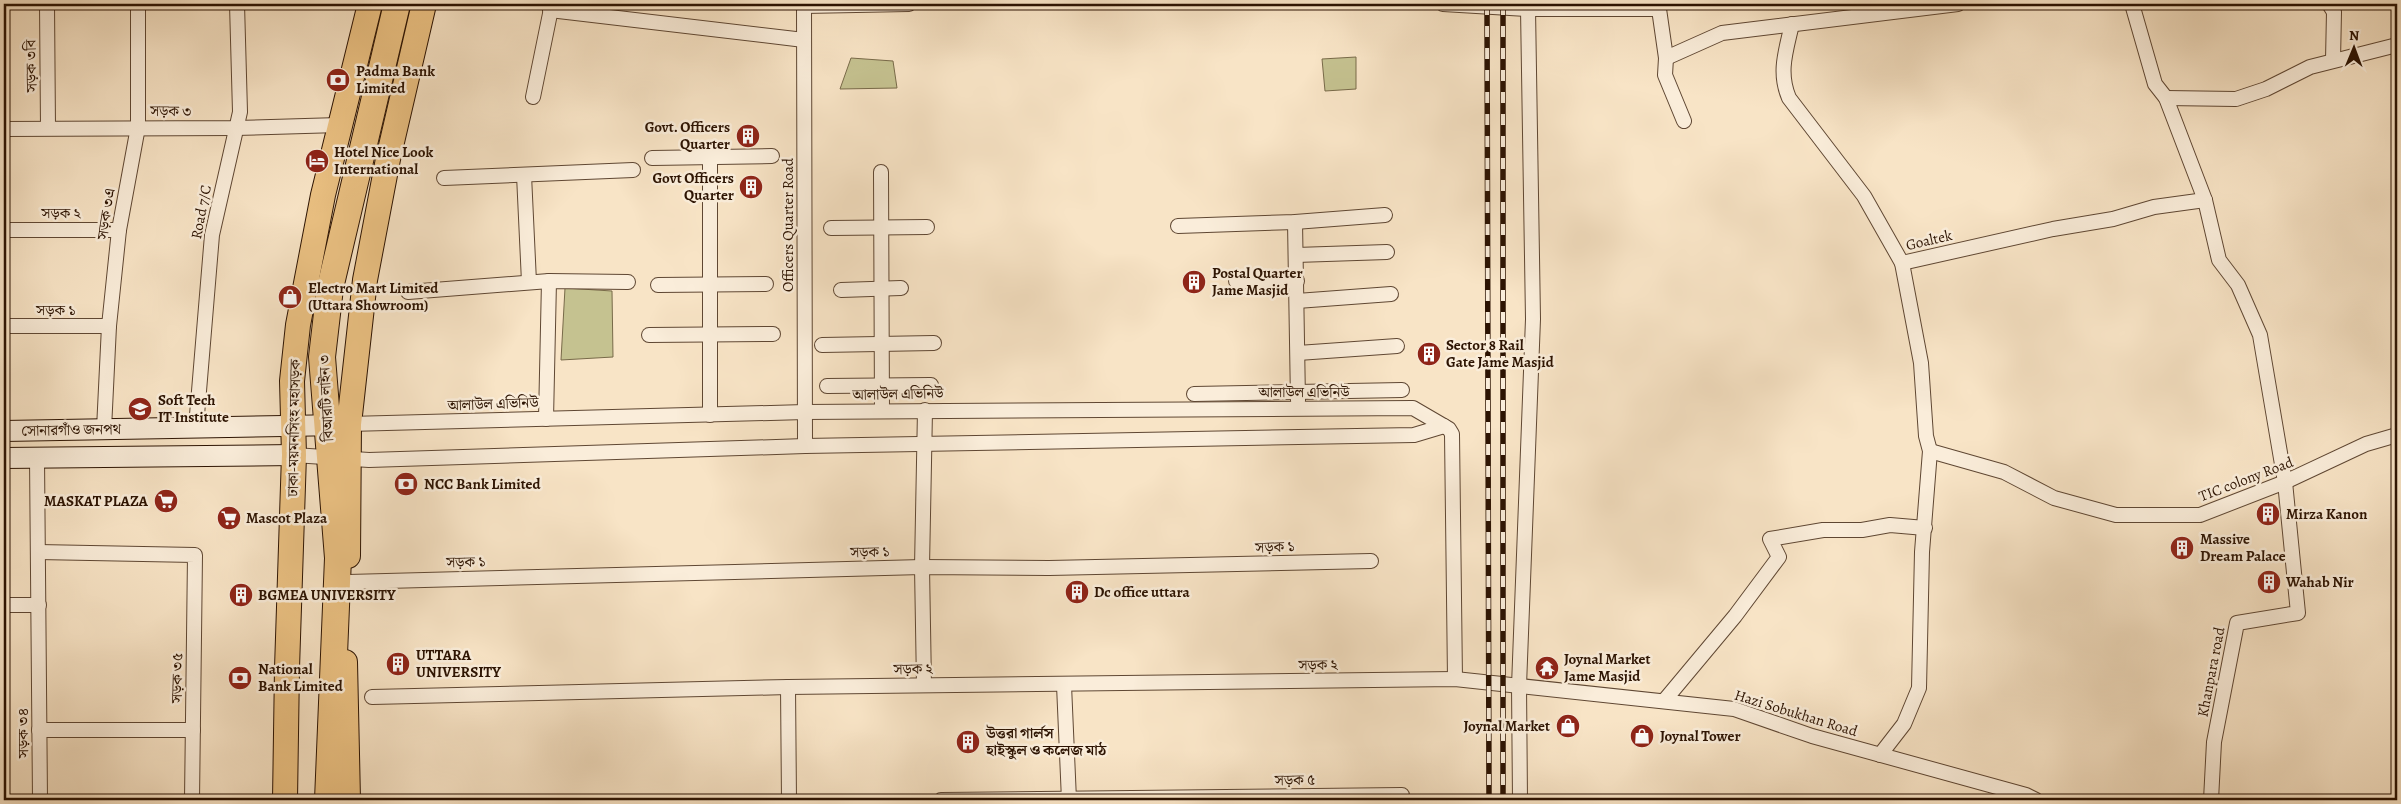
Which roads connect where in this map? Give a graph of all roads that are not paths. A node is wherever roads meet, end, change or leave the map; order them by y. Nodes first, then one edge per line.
1 (46, 4) edge
2 (138, 4) edge
3 (237, 4) edge
4 (370, 4) edge
5 (397, 4) edge
6 (424, 4) edge
7 (909, 4) edge
8 (1443, 4) edge
9 (1958, 4) edge
10 (2132, 4) edge
11 (2329, 4) edge
12 (804, 5) edge
13 (1941, 5) edge
14 (551, 7) edge
15 (1528, 8) junction
16 (1792, 24) junction
17 (804, 40) junction
18 (2397, 45) edge
19 (1666, 58) junction
20 (2333, 60) junction
21 (533, 97) dead end
22 (2166, 98) junction
23 (1684, 121) dead end
24 (338, 125) junction
25 (138, 127) junction
26 (48, 128) junction
27 (235, 128) junction
28 (4, 129) edge
29 (772, 156) dead end
30 (710, 157) junction
31 (652, 158) dead end
32 (633, 170) dead end
33 (881, 172) dead end
34 (524, 175) junction
35 (444, 178) dead end
36 (2205, 200) junction
37 (1385, 215) dead end
38 (1295, 222) junction
39 (1178, 226) dead end
40 (881, 227) junction
41 (927, 227) dead end
42 (831, 228) dead end
43 (4, 230) edge
44 (119, 230) junction
45 (1388, 252) dead end
46 (1296, 255) junction
47 (1902, 263) junction
48 (549, 281) junction
49 (1236, 281) dead end
50 (1297, 281) junction
51 (529, 282) junction
52 (628, 282) dead end
53 (766, 284) dead end
54 (658, 285) dead end
55 (710, 285) junction
56 (901, 288) dead end
57 (882, 289) junction
58 (841, 290) dead end
59 (408, 292) dead end
60 (1391, 294) dead end
61 (1297, 301) junction
62 (4, 326) edge
63 (109, 326) junction
64 (772, 334) dead end
65 (650, 335) dead end
66 (710, 335) junction
67 (882, 343) junction
68 (934, 343) dead end
69 (822, 345) dead end
70 (1397, 346) dead end
71 (1298, 353) junction
72 (931, 385) dead end
73 (827, 386) dead end
74 (882, 386) junction
75 (1402, 390) dead end
76 (1298, 392) junction
77 (1194, 394) dead end
78 (1298, 408) junction
79 (925, 410) junction
80 (882, 411) junction
81 (805, 412) junction
82 (710, 415) junction
83 (546, 419) junction
84 (337, 425) junction
85 (294, 426) junction
86 (1444, 426) junction
87 (196, 427) junction
88 (104, 429) junction
89 (4, 431) edge
90 (2397, 435) edge
91 (924, 444) junction
92 (805, 446) junction
93 (1930, 451) junction
94 (294, 456) junction
95 (4, 458) edge
96 (37, 458) junction
97 (2285, 482) junction
98 (1925, 528) junction
99 (38, 552) junction
100 (1371, 561) dead end
101 (922, 567) junction
102 (360, 581) junction
103 (4, 605) edge
104 (39, 605) junction
105 (1455, 679) junction
106 (924, 685) junction
107 (1064, 685) junction
108 (1519, 686) junction
109 (788, 687) junction
110 (372, 697) dead end
111 (1664, 701) junction
112 (39, 730) junction
113 (193, 730) junction
114 (1880, 754) junction
115 (1402, 795) dead end
116 (40, 800) edge
117 (192, 800) edge
118 (285, 800) edge
119 (328, 800) edge
120 (348, 800) edge
121 (789, 800) edge
122 (941, 800) edge
123 (1069, 800) edge
124 (1520, 800) edge
125 (2036, 800) edge
126 (2211, 800) edge

1 - 26 street, সড়ক ৩বি
2 - 25 street, সড়ক ৩এ
3 - 27 street, Road 7/C
4 - 24 highway, ঢাকা-ময়মনসিংহ মহাসড়ক
5 - 84 highway, বিআরটি লাইন ৩
6 - 84 highway
7 - 12 street
8 - 15 street
9 - 13 street
10 - 22 street
11 - 20 street
12 - 17 street, Officers Quarter Road
13 - 16 street
14 - 17 street
14 - 21 street
15 - 19 street
15 - 108 street
16 - 19 street
16 - 47 street, Goaltek
17 - 81 street, Officers Quarter Road
18 - 20 street
19 - 23 street
20 - 22 street
22 - 36 street
24 - 27 street, সড়ক ৩
24 - 85 highway, ঢাকা-ময়মনসিংহ মহাসড়ক
25 - 26 street, সড়ক ৩
25 - 27 street, সড়ক ৩
25 - 44 street, সড়ক ৩এ
26 - 28 street, সড়ক ৩
27 - 87 street, Road 7/C
29 - 30 street
30 - 31 street
30 - 55 street
32 - 34 street
33 - 40 street
34 - 35 street
34 - 51 street
36 - 47 street, Goaltek
36 - 97 street
37 - 38 street
38 - 39 street
38 - 46 street
40 - 41 street
40 - 42 street
40 - 57 street
43 - 44 street, সড়ক ২
44 - 63 street, সড়ক ৩এ
45 - 46 street
46 - 50 street
47 - 93 street
48 - 51 street
48 - 52 street
48 - 83 street
49 - 50 street
50 - 61 street
51 - 59 street
53 - 55 street
54 - 55 street
55 - 66 street
56 - 57 street
57 - 58 street
57 - 67 street
60 - 61 street
61 - 71 street
62 - 63 street, সড়ক ১
63 - 88 street, সড়ক ৩এ
64 - 66 street
65 - 66 street
66 - 82 street
67 - 68 street
67 - 69 street
67 - 74 street
70 - 71 street
71 - 76 street
72 - 74 street
73 - 74 street
74 - 80 street
75 - 76 street
76 - 77 street
76 - 78 street
78 - 79 street, আলাউল এভিনিউ
78 - 86 street, আলাউল এভিনিউ
79 - 80 street, আলাউল এভিনিউ
79 - 91 street
80 - 81 street, আলাউল এভিনিউ
81 - 82 street, আলাউল এভিনিউ
81 - 92 street, Officers Quarter Road
82 - 83 street, আলাউল এভিনিউ
83 - 84 street, আলাউল এভিনিউ
84 - 85 main road, সোনারগাঁও জনপথ
84 - 102 highway
84 - 119 highway, বিআরটি লাইন ৩
85 - 87 main road, সোনারগাঁও জনপথ
85 - 94 highway, ঢাকা-ময়মনসিংহ মহাসড়ক
86 - 91 street
86 - 105 street
87 - 88 main road, সোনারগাঁও জনপথ
88 - 89 main road, সোনারগাঁও জনপথ
90 - 97 street, TIC colony Road
91 - 92 street
91 - 101 street
92 - 94 street
93 - 97 street, TIC colony Road
93 - 98 street
94 - 96 main road, সোনারগাঁও জনপথ
94 - 118 highway, ঢাকা-ময়মনসিংহ মহাসড়ক
95 - 96 main road, সোনারগাঁও জনপথ
96 - 99 street, সড়ক ৩৪
97 - 126 street, Khanpara road
98 - 111 street
98 - 114 street
99 - 104 street, সড়ক ৩৪
99 - 113 street, সড়ক ৩৫
100 - 101 street, সড়ক ১
101 - 102 street, সড়ক ১
101 - 106 street
102 - 120 highway
103 - 104 street
104 - 112 street, সড়ক ৩৪
105 - 107 street, সড়ক ২
105 - 108 street, Hazi Sobukhan Road
106 - 107 street, সড়ক ২
106 - 109 street, সড়ক ২
107 - 123 street
108 - 111 street, Hazi Sobukhan Road
108 - 124 street
109 - 110 street, সড়ক ২
109 - 121 street
111 - 114 street, Hazi Sobukhan Road
112 - 113 street
112 - 116 street, সড়ক ৩৪
113 - 117 street, সড়ক ৩৫
114 - 125 street, Hazi Sobukhan Road
115 - 123 street, সড়ক ৫
122 - 123 street, সড়ক ৫

